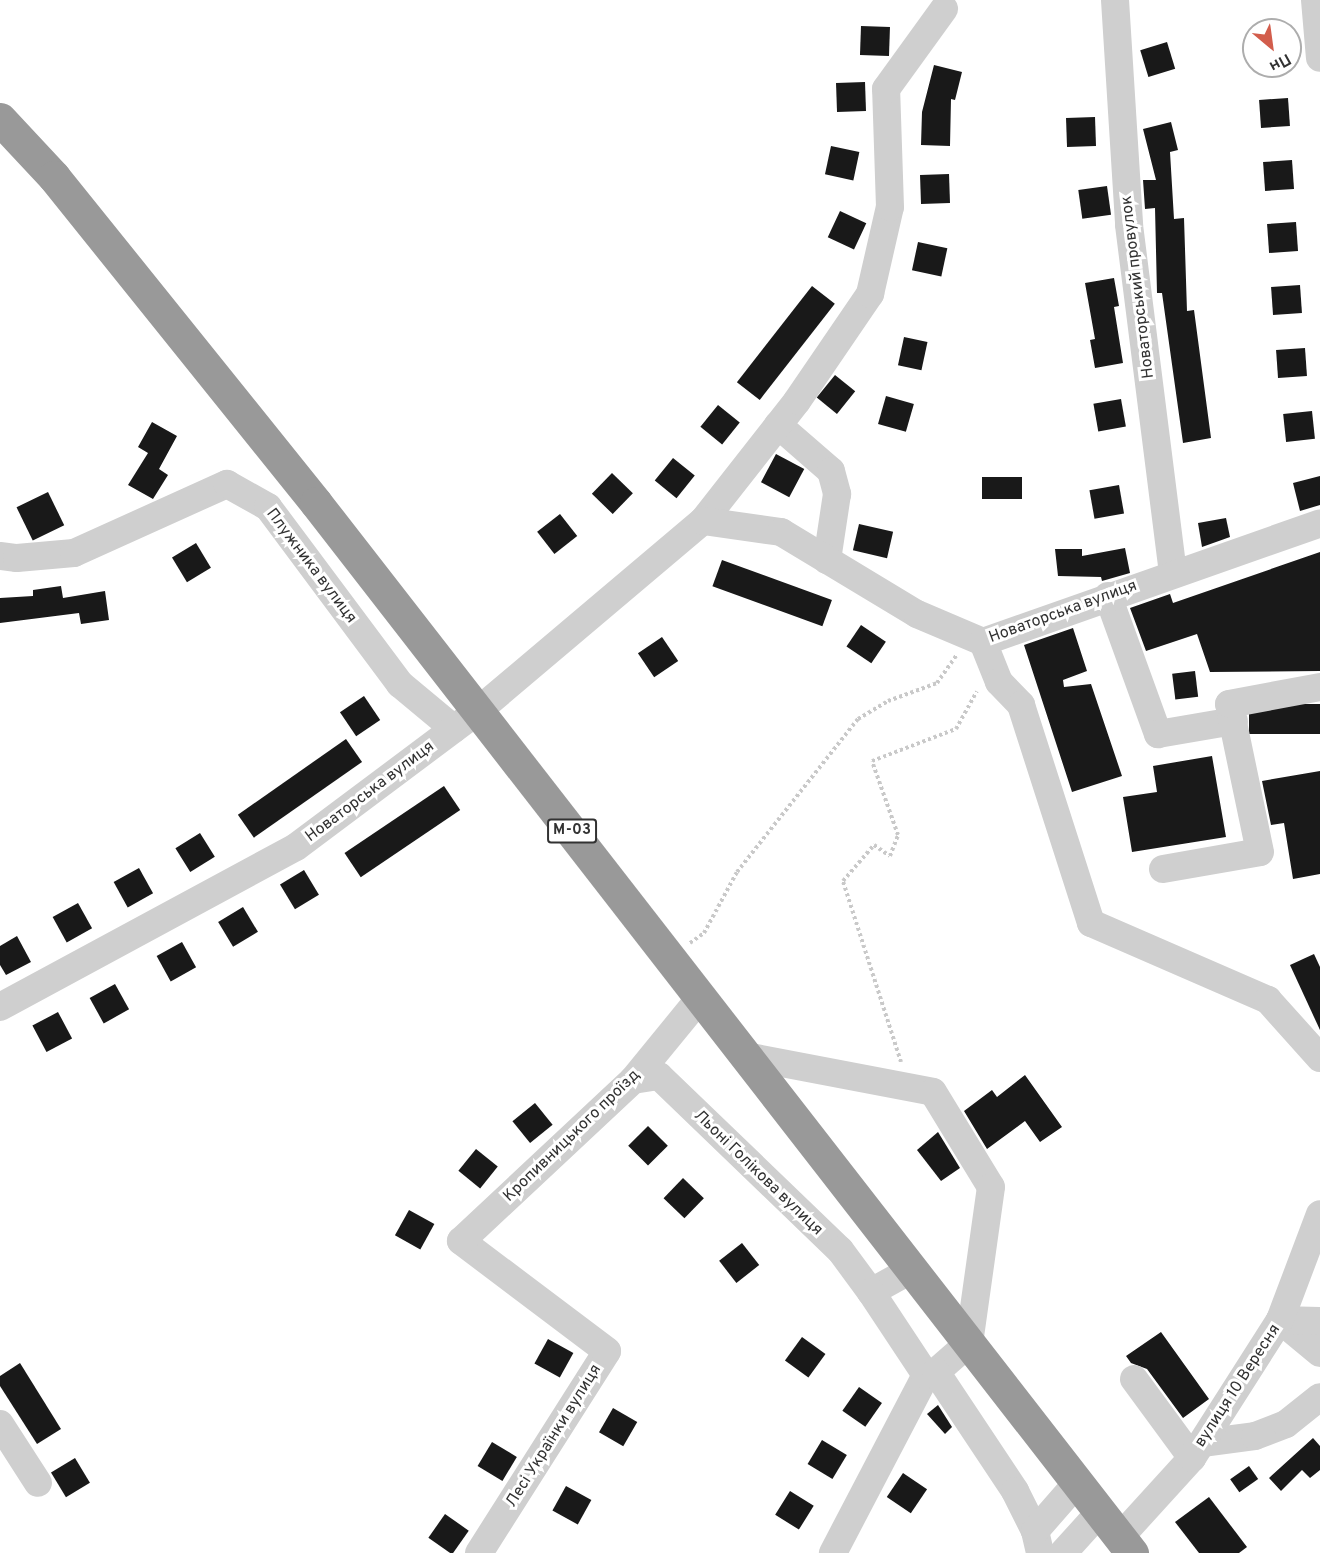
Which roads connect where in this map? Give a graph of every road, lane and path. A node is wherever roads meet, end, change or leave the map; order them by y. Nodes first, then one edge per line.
1 (1114, 0) edge
2 (1316, 0) edge
3 (944, 9) dead end
4 (1320, 57) edge
5 (0, 119) edge
6 (778, 425) junction
7 (703, 521) junction
8 (1320, 523) edge
9 (0, 556) edge
10 (827, 560) junction
11 (1173, 572) junction
12 (1108, 596) junction
13 (981, 648) junction
14 (1320, 687) edge
15 (466, 719) junction
16 (1234, 721) junction
17 (1163, 869) dead end
18 (690, 943) dead end
19 (700, 998) junction
20 (0, 1007) edge
21 (746, 1056) junction
22 (1320, 1058) edge
23 (633, 1080) junction
24 (912, 1088) junction
25 (1320, 1214) edge
26 (461, 1241) joint
27 (911, 1269) junction
28 (870, 1292) junction
29 (1280, 1320) junction
30 (1320, 1321) edge
31 (969, 1343) junction
32 (1320, 1353) edge
33 (931, 1373) junction
34 (1134, 1379) dead end
35 (1320, 1397) edge
36 (0, 1424) edge
37 (1197, 1451) junction
38 (38, 1483) dead end
39 (1077, 1483) junction
40 (1117, 1534) edge
41 (1038, 1542) edge
42 (479, 1553) edge
43 (833, 1553) edge
44 (1063, 1553) edge

1 - 11 street, Новаторський провулок
2 - 4 street
3 - 6 street, Новаторська вулиця
5 - 15 highway, М-03
6 - 7 street, Новаторська вулиця
6 - 10 street
7 - 10 street, Новаторська вулиця
7 - 15 street, Новаторська вулиця
8 - 11 street, Новаторська вулиця
9 - 15 street, Плужника вулиця
10 - 13 street, Новаторська вулиця
11 - 12 street, Новаторська вулиця
12 - 13 street, Новаторська вулиця
12 - 16 street
13 - 18 path
13 - 22 street
13 - 24 path
14 - 16 street
15 - 19 highway, М-03
15 - 20 street, Новаторська вулиця
16 - 17 street
19 - 21 highway, М-03
19 - 23 street, Кропивницького проїзд
21 - 24 street
21 - 27 highway, М-03
23 - 26 street, Кропивницького проїзд
23 - 28 street, Льоні Голікова вулиця
24 - 31 street
25 - 29 street, вулиця 10 Вересня
26 - 42 street, Лесі Українки вулиця
27 - 28 street
27 - 31 highway, М-03
28 - 33 street, Льоні Голікова вулиця
29 - 30 street
29 - 32 street
29 - 37 street, вулиця 10 Вересня
31 - 33 street
31 - 39 highway, М-03
33 - 41 street, Льоні Голікова вулиця
33 - 43 street
34 - 37 street
35 - 37 street
36 - 38 street
37 - 40 street, вулиця 10 Вересня
39 - 40 highway, М-03
39 - 41 street
40 - 44 street, вулиця 10 Вересня

